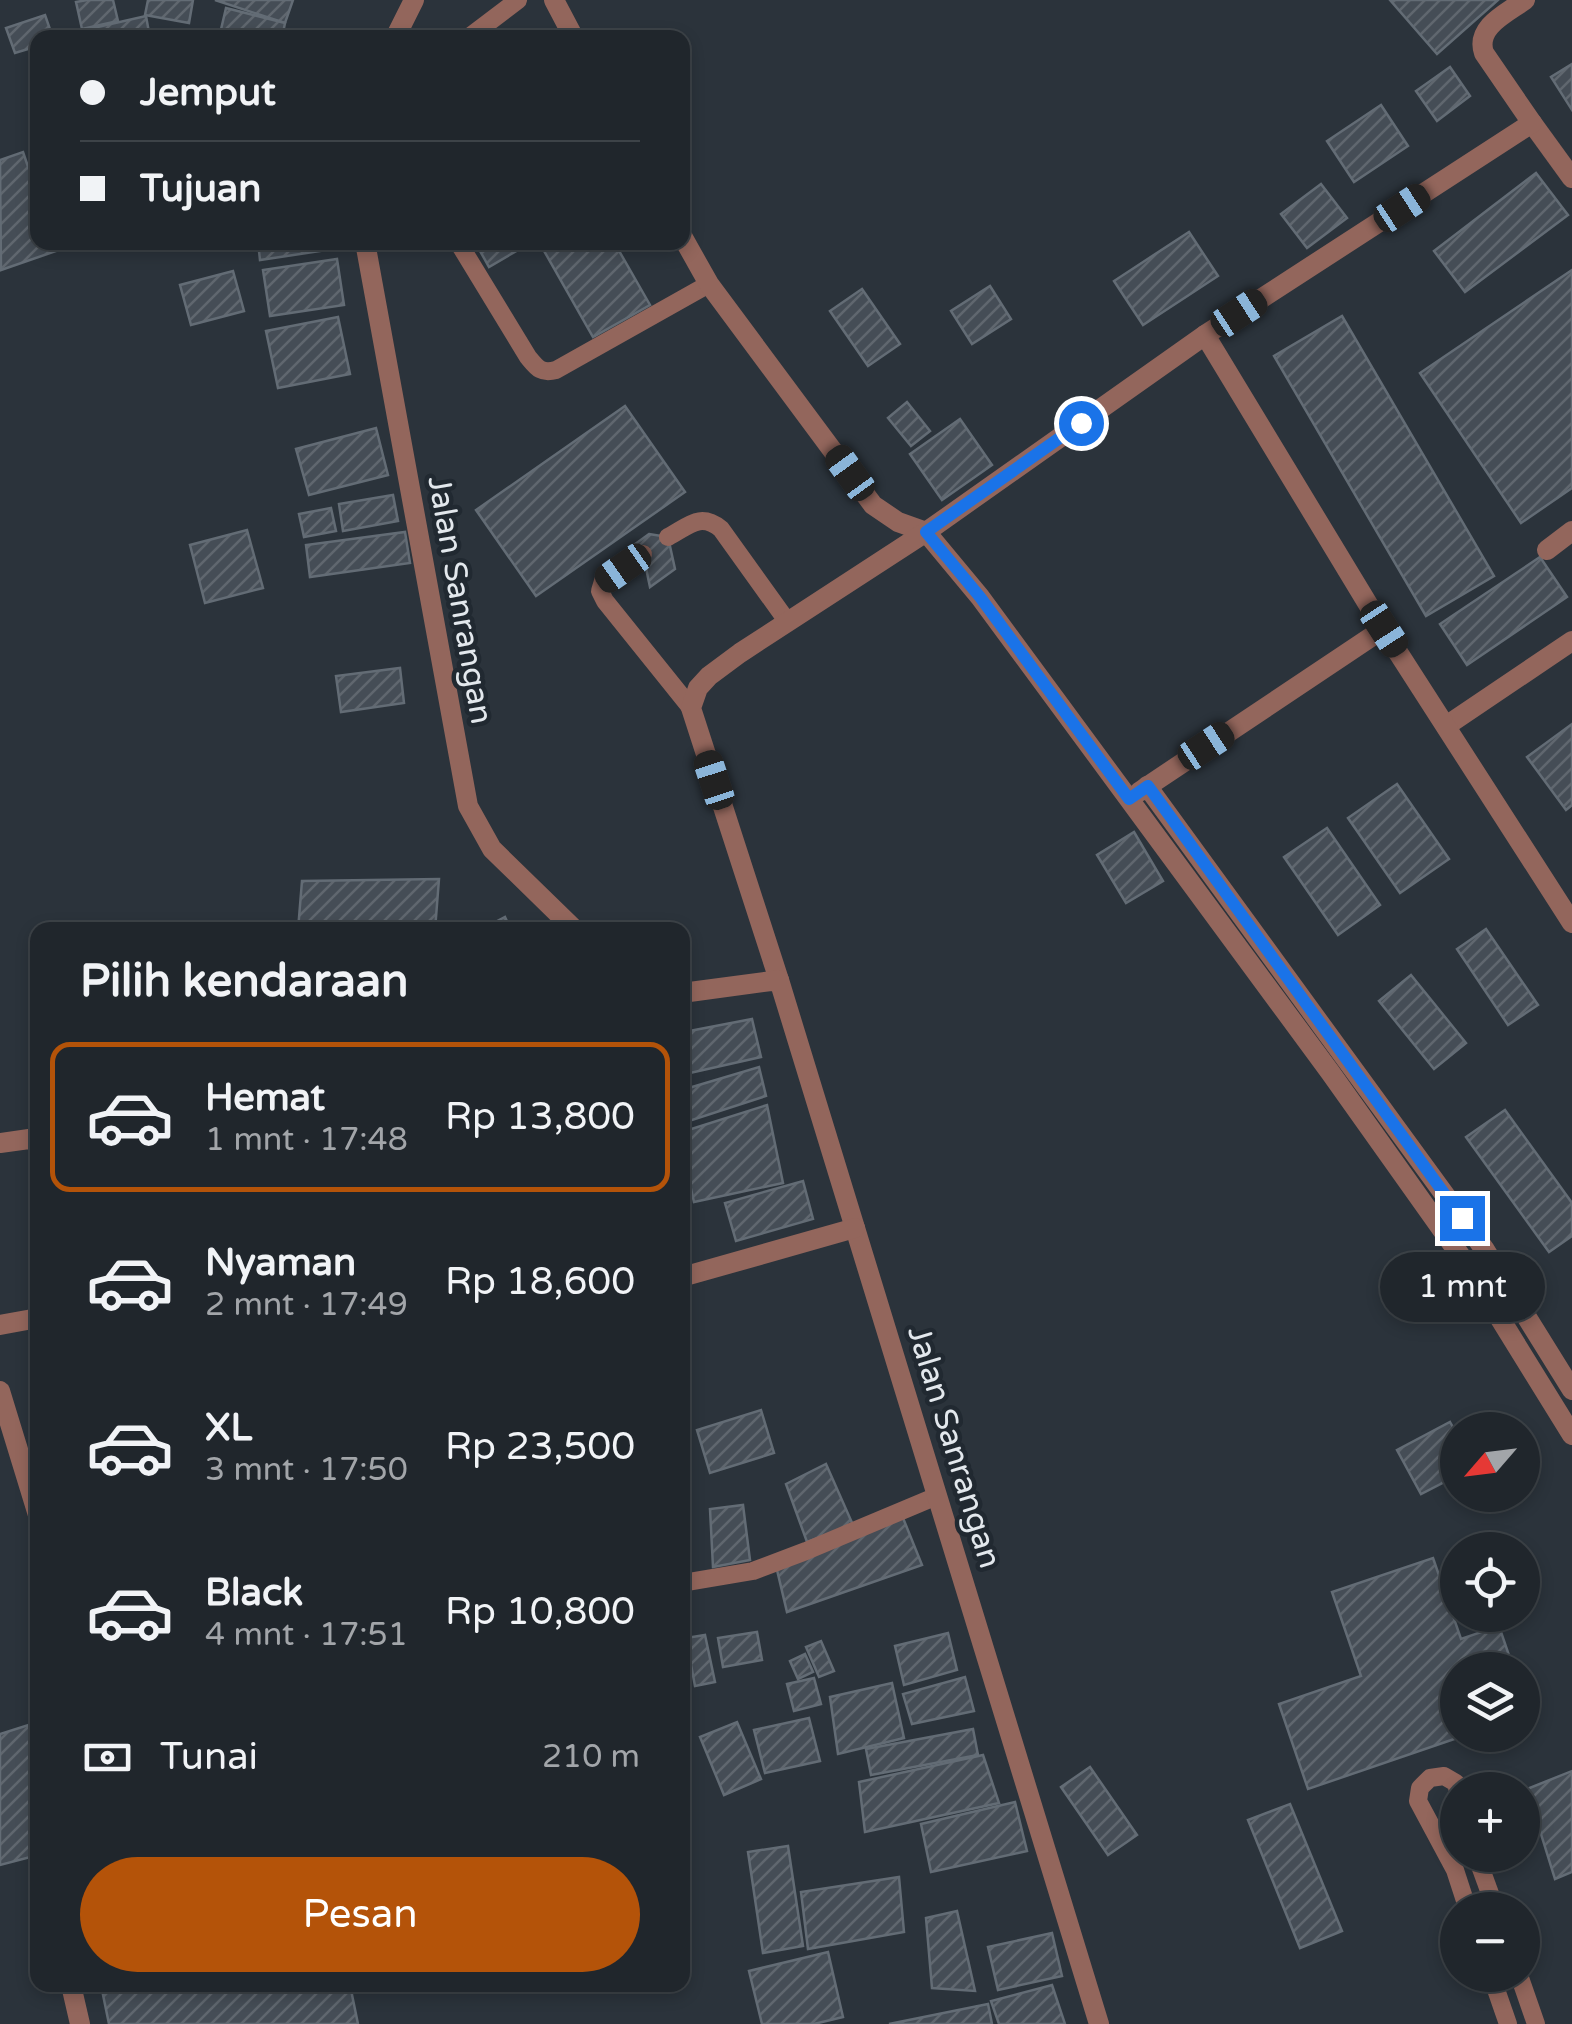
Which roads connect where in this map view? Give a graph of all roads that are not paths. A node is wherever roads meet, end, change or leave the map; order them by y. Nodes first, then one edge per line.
1 (414, 0) edge
2 (518, 0) edge
3 (554, 0) edge
4 (1526, 0) edge
5 (399, 30) edge
6 (479, 30) edge
7 (570, 30) edge
8 (1532, 123) junction
9 (1572, 178) edge
10 (366, 250) edge
11 (463, 250) edge
12 (690, 250) edge
13 (709, 284) junction
14 (1205, 335) junction
15 (1572, 531) edge
16 (926, 532) junction
17 (668, 537) dead end
18 (1547, 550) dead end
19 (643, 554) dead end
20 (787, 621) junction
21 (1384, 629) junction
22 (1572, 641) edge
23 (691, 708) junction
24 (1446, 726) junction
25 (1148, 786) junction
26 (1129, 799) junction
27 (567, 922) edge
28 (1572, 923) edge
29 (779, 980) junction
30 (690, 992) edge
31 (30, 1138) edge
32 (0, 1144) edge
33 (855, 1228) junction
34 (690, 1275) edge
35 (30, 1319) edge
36 (0, 1325) edge
37 (1572, 1390) edge
38 (0, 1391) edge
39 (1572, 1434) edge
40 (30, 1489) edge
41 (938, 1496) junction
42 (690, 1582) edge
43 (1440, 1777) edge
44 (1440, 1830) edge
45 (73, 1992) edge
46 (1497, 1992) edge
47 (1525, 1992) edge
48 (80, 2024) edge
49 (1100, 2024) edge
50 (1508, 2024) edge
51 (1536, 2024) edge

1 - 5 street
2 - 6 lane
3 - 7 street
4 - 8 street
8 - 9 street
8 - 14 street
10 - 27 street, Jalan Sanrangan
11 - 13 lane
12 - 13 street
13 - 16 street
14 - 16 street
14 - 21 street
15 - 18 street
16 - 20 street
16 - 26 street
17 - 20 lane
19 - 23 lane
20 - 23 street
21 - 24 street
21 - 25 street
22 - 24 street
23 - 29 street, Jalan Sanrangan
24 - 28 street
25 - 26 street
25 - 37 street
26 - 39 street
29 - 30 street
29 - 33 street, Jalan Sanrangan
31 - 32 street
33 - 34 street
33 - 41 street, Jalan Sanrangan
35 - 36 street
38 - 40 street
41 - 42 lane
41 - 49 street, Jalan Sanrangan
43 - 44 lane
45 - 48 street
46 - 50 lane
47 - 51 lane

